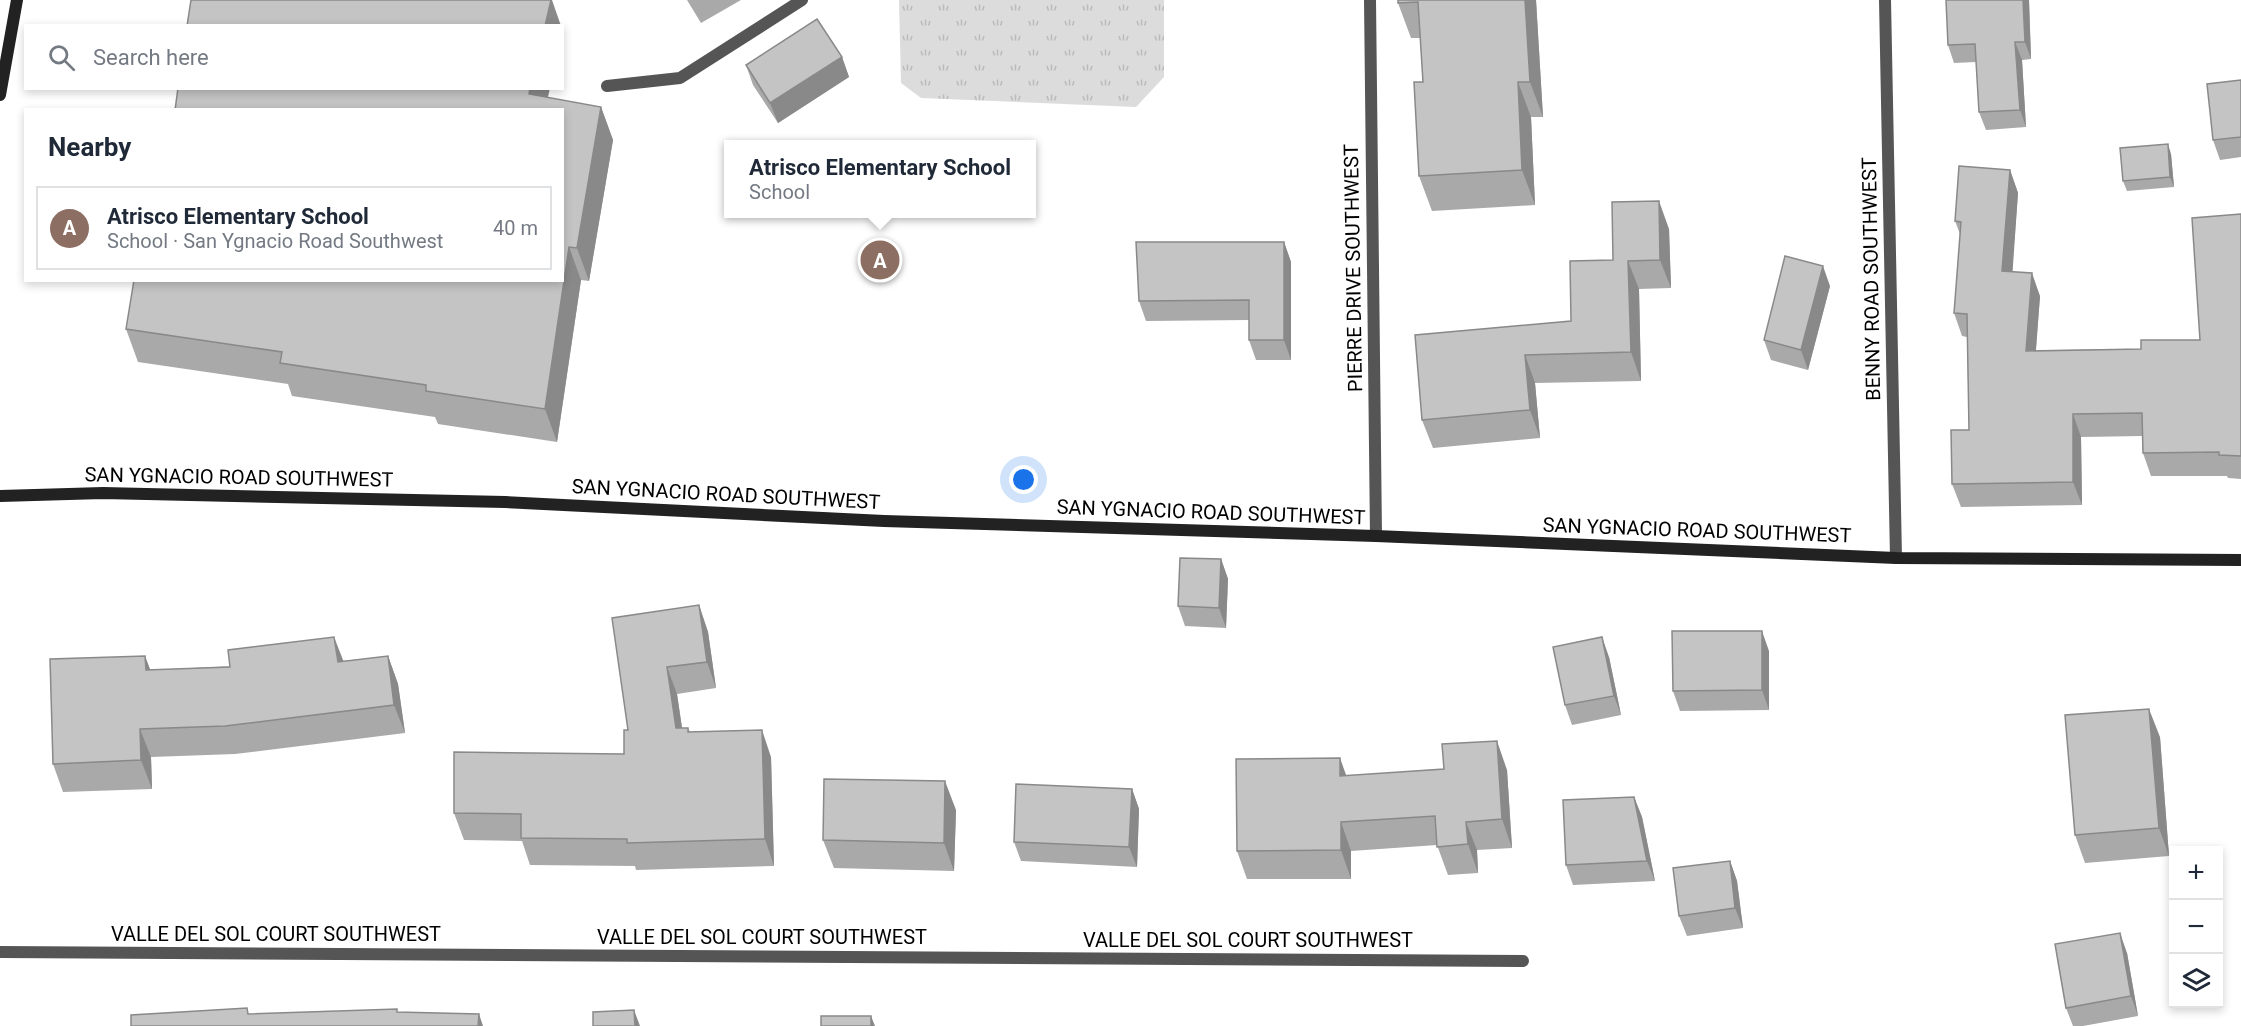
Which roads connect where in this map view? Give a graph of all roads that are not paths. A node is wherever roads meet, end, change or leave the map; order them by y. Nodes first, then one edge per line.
1 (17, 0) edge
2 (802, 0) edge
3 (1370, 0) edge
4 (1885, 0) edge
5 (607, 87) dead end
6 (0, 95) edge
7 (0, 496) edge
8 (1376, 536) junction
9 (1896, 558) junction
10 (2241, 560) edge
11 (0, 952) edge
12 (1523, 961) dead end

1 - 6 street
2 - 5 street
3 - 8 street, PIERRE DRIVE SOUTHWEST
4 - 9 street, BENNY ROAD SOUTHWEST
7 - 8 street, SAN YGNACIO ROAD SOUTHWEST
8 - 9 street, SAN YGNACIO ROAD SOUTHWEST
9 - 10 street, SAN YGNACIO ROAD SOUTHWEST
11 - 12 street, VALLE DEL SOL COURT SOUTHWEST

